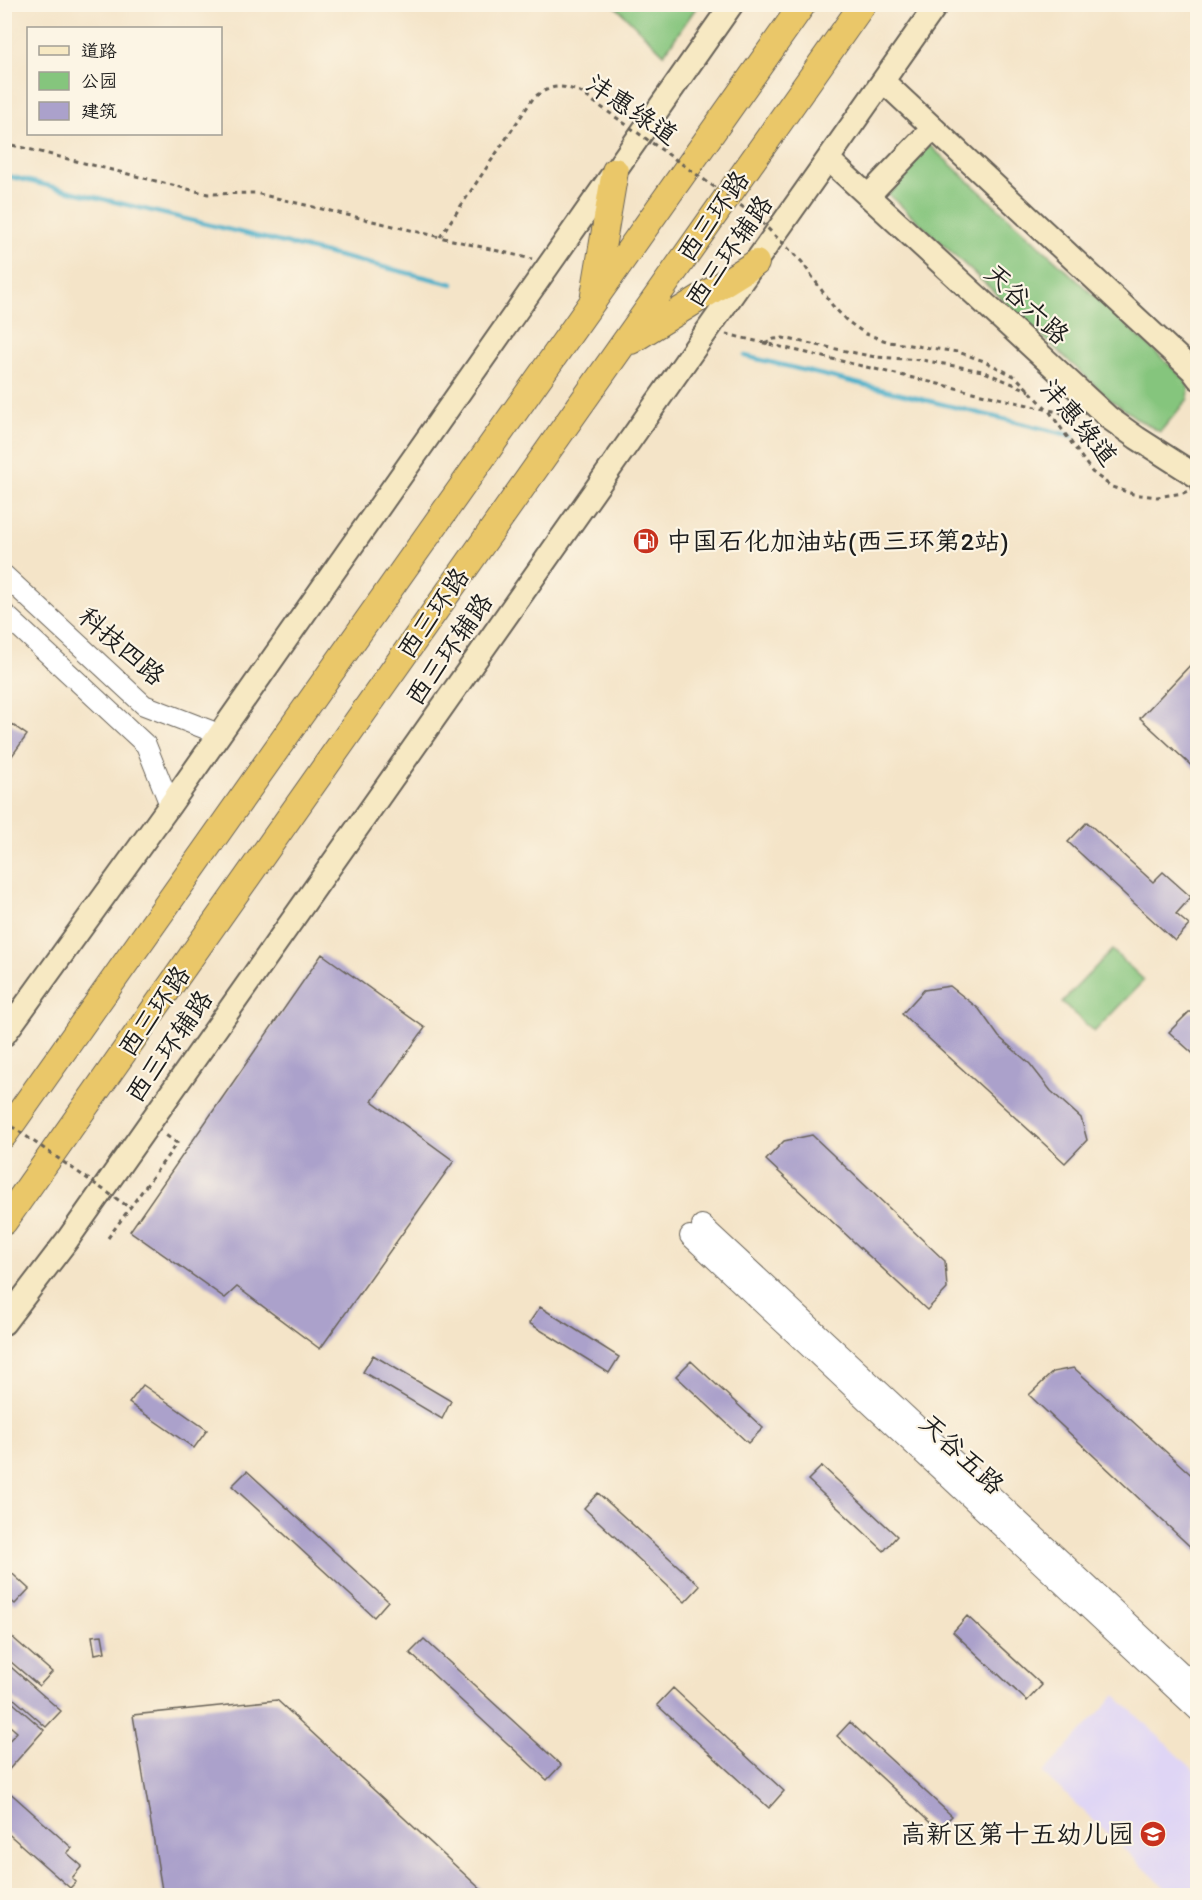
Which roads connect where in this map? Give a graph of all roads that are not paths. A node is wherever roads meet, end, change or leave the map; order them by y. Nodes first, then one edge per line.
1 (732, 4) edge
2 (803, 4) edge
3 (863, 4) edge
4 (937, 4) edge
5 (883, 81) junction
6 (933, 128) junction
7 (828, 159) junction
8 (615, 171) junction
9 (868, 196) junction
10 (756, 263) junction
11 (593, 303) junction
12 (620, 348) junction
13 (1197, 378) edge
14 (1197, 477) edge
15 (4, 575) edge
16 (4, 614) edge
17 (219, 734) junction
18 (170, 805) junction
19 (4, 1035) edge
20 (4, 1134) edge
21 (4, 1222) edge
22 (4, 1323) edge
23 (1197, 1688) edge
24 (1197, 1711) edge

1 - 8 main road
2 - 11 highway, 西三环路
3 - 12 highway, 西三环路
4 - 5 main road, 西三环辅路
5 - 6 main road
5 - 7 main road, 西三环辅路
6 - 9 main road
6 - 13 main road
7 - 9 main road, 天谷六路
7 - 10 main road, 西三环辅路
8 - 11 highway
8 - 17 main road
9 - 14 main road, 天谷六路
10 - 12 highway
10 - 22 main road, 西三环辅路
11 - 20 highway, 西三环路
12 - 21 highway, 西三环路
15 - 17 street, 科技四路
16 - 18 street
17 - 18 main road
18 - 19 main road
23 - 24 street, 天谷五路

